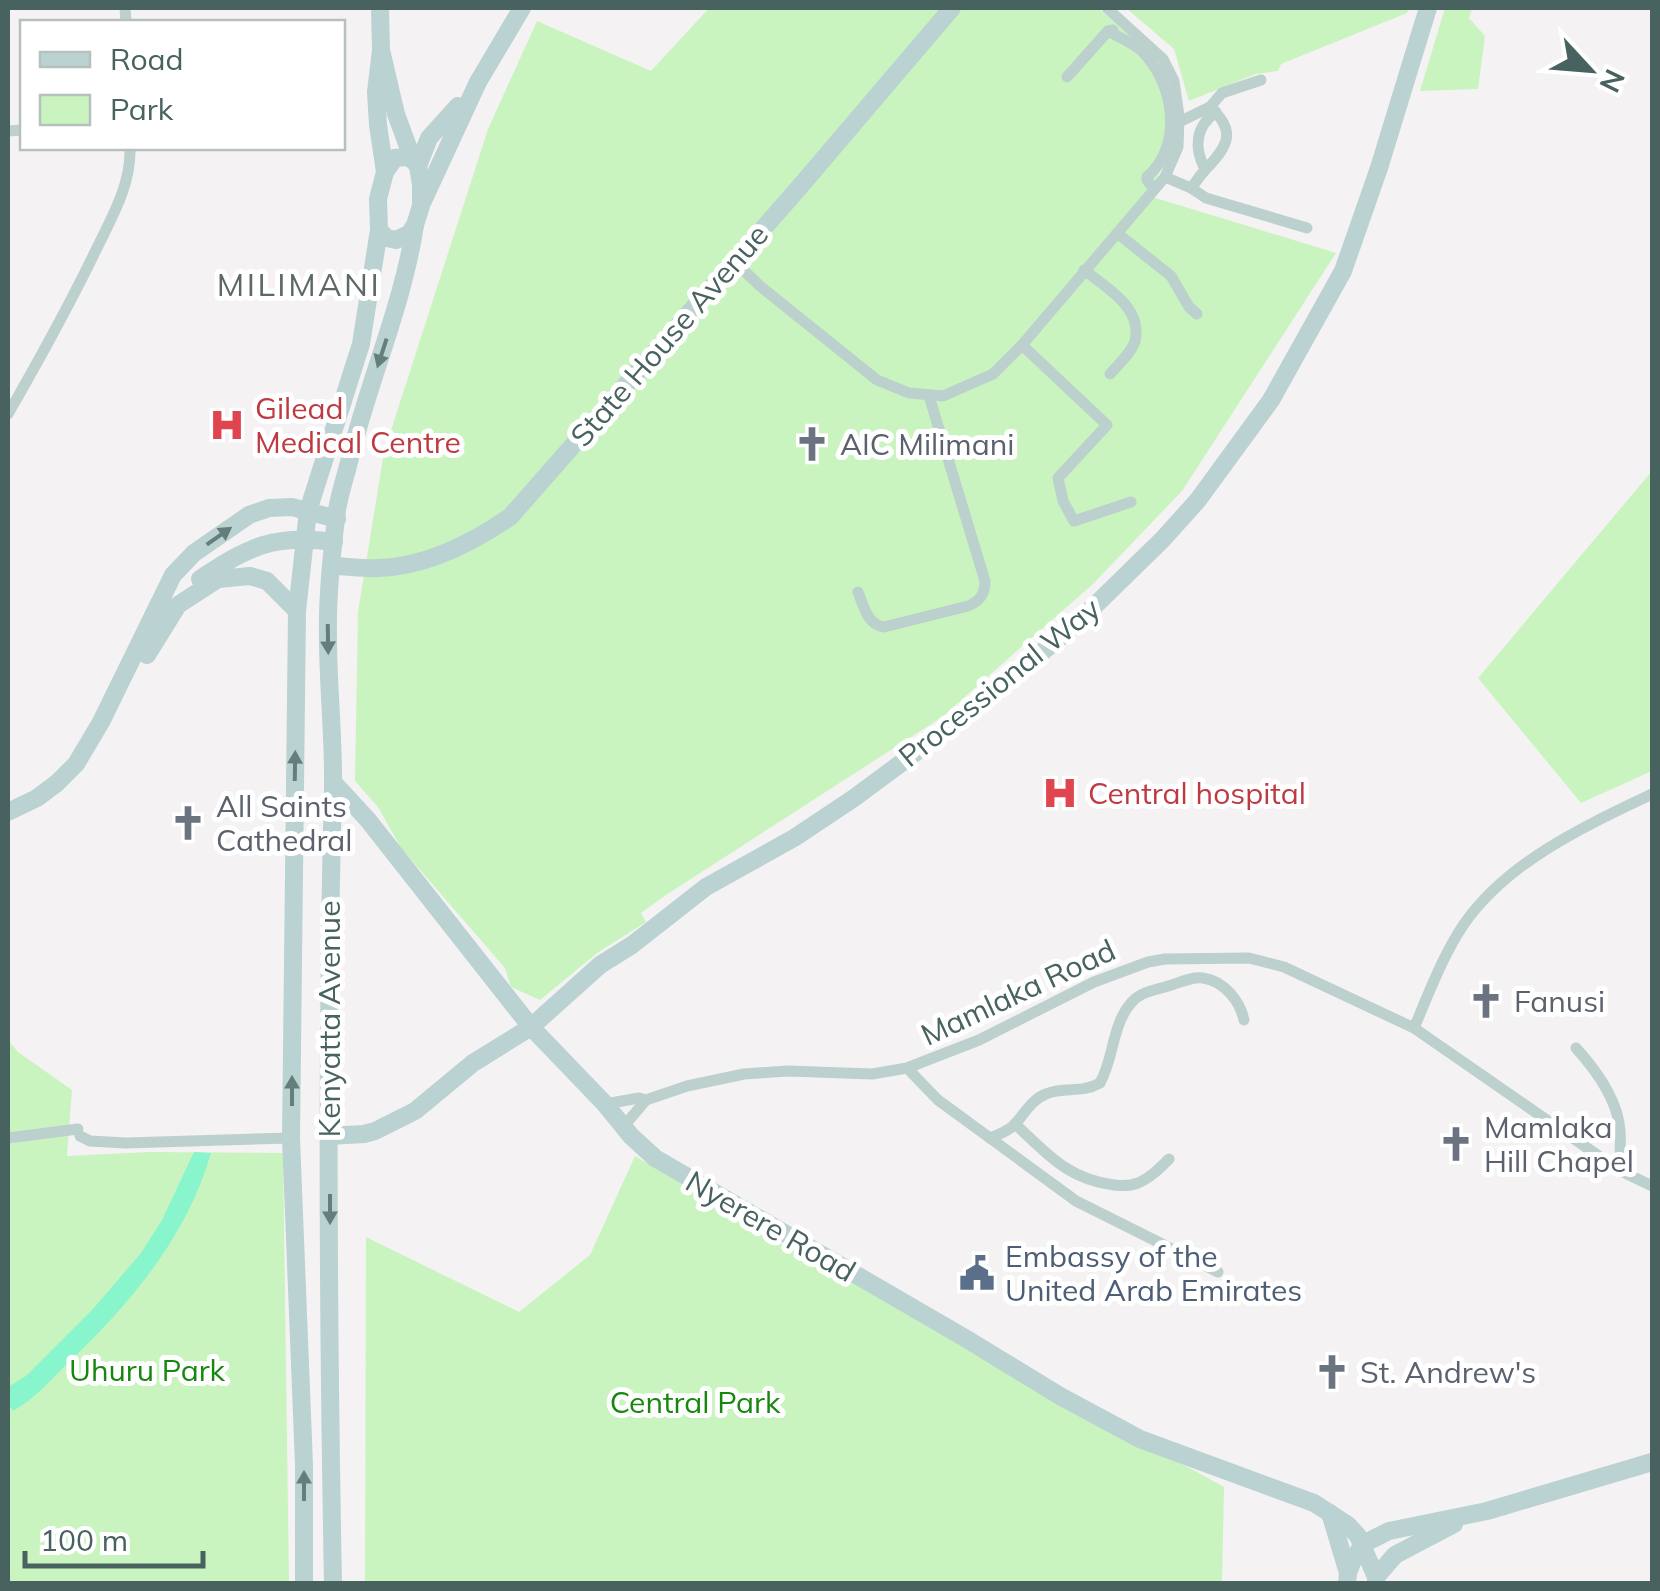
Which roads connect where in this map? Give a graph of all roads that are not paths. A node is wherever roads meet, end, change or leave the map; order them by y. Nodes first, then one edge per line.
1 (380, 8) edge
2 (522, 8) edge
3 (952, 8) edge
4 (1107, 8) edge
5 (1428, 8) edge
6 (1126, 24) junction
7 (1108, 31) junction
8 (381, 50) junction
9 (1067, 77) dead end
10 (1261, 80) dead end
11 (478, 82) junction
12 (1213, 109) junction
13 (1179, 122) junction
14 (130, 150) edge
15 (415, 163) junction
16 (1205, 169) junction
17 (386, 172) junction
18 (1164, 177) junction
19 (1190, 188) junction
20 (1154, 190) junction
21 (421, 206) junction
22 (415, 225) junction
23 (1307, 228) dead end
24 (379, 230) junction
25 (1117, 233) junction
26 (734, 261) junction
27 (1084, 270) junction
28 (1197, 314) dead end
29 (1022, 344) junction
30 (1110, 374) dead end
31 (348, 387) junction
32 (369, 394) junction
33 (928, 396) junction
34 (8, 414) edge
35 (1130, 502) dead end
36 (308, 512) junction
37 (337, 519) junction
38 (304, 538) junction
39 (334, 542) junction
40 (331, 566) junction
41 (858, 592) dead end
42 (159, 608) junction
43 (297, 611) junction
44 (333, 782) junction
45 (1652, 794) edge
46 (8, 812) edge
47 (8, 822) edge
48 (1244, 1020) dead end
49 (531, 1027) junction
50 (1414, 1028) junction
51 (1576, 1048) dead end
52 (907, 1068) junction
53 (646, 1100) junction
54 (606, 1104) junction
55 (1015, 1124) junction
56 (624, 1126) junction
57 (328, 1136) junction
58 (8, 1138) edge
59 (291, 1138) junction
60 (990, 1138) junction
61 (1169, 1159) dead end
62 (1619, 1170) junction
63 (1652, 1186) edge
64 (1218, 1272) dead end
65 (329, 1320) junction
66 (298, 1321) junction
67 (1652, 1462) edge
68 (1477, 1512) junction
69 (1330, 1513) junction
70 (1348, 1525) junction
71 (1389, 1531) junction
72 (1364, 1544) junction
73 (1348, 1578) edge
74 (1376, 1580) edge
75 (304, 1584) edge
76 (333, 1584) edge

1 - 8 main road
2 - 11 main road
3 - 26 main road, State House Avenue
4 - 6 street
5 - 49 main road, Processional Way
6 - 7 street
6 - 13 street
7 - 9 street
7 - 20 street
8 - 15 main road
8 - 17 main road, Kenyatta Avenue
10 - 12 street
11 - 15 main road
11 - 21 main road
12 - 13 street
12 - 16 street
12 - 16 street
13 - 18 street
14 - 34 street
15 - 17 main road
15 - 21 main road
16 - 19 street
17 - 24 main road, Kenyatta Avenue
18 - 19 street
18 - 20 street
19 - 23 street
20 - 25 street
21 - 22 main road, Kenyatta Avenue
22 - 24 main road
22 -> 32 main road, Kenyatta Avenue
24 - 31 main road, Kenyatta Avenue
25 - 27 street
25 - 28 street
26 - 33 street
26 - 40 main road, State House Avenue
27 - 29 street
27 - 30 street
29 - 33 street
29 - 35 street
31 - 32 main road
31 - 36 main road, Kenyatta Avenue
32 - 37 main road, Kenyatta Avenue
33 - 41 street
36 - 37 main road
36 - 38 main road, Kenyatta Avenue
42 -> 36 main road
37 - 39 main road, Kenyatta Avenue
38 - 39 main road
38 - 42 main road
38 - 43 main road, Kenyatta Avenue
39 - 40 main road, Kenyatta Avenue
40 -> 44 main road, Kenyatta Avenue
42 - 46 main road
43 - 47 main road
59 -> 43 main road, Kenyatta Avenue
44 - 49 main road, Nyerere Road
44 - 57 main road, Kenyatta Avenue
45 - 50 street
48 - 55 street
49 - 54 main road, Nyerere Road
49 - 57 main road, Processional Way
50 - 52 street, Mamlaka Road
50 - 62 street, Mamlaka Road
51 - 62 street
52 - 53 street, Mamlaka Road
52 - 60 street
53 - 54 street, Mamlaka Road
53 - 56 street
54 - 56 main road, Nyerere Road
55 - 60 street
55 - 61 street
56 - 69 main road, Nyerere Road
57 -> 65 main road, Kenyatta Avenue
58 - 59 street
59 - 66 main road, Kenyatta Avenue
60 - 64 street
62 - 63 street, Mamlaka Road
65 - 66 main road
65 - 76 main road, Kenyatta Avenue
75 -> 66 main road, Kenyatta Avenue
67 - 68 main road
68 - 71 main road
68 - 74 main road
69 - 70 main road, Nyerere Road
69 - 73 main road
70 - 71 main road
70 - 72 main road, Nyerere Road
71 - 72 main road
72 - 73 main road
72 - 74 main road

